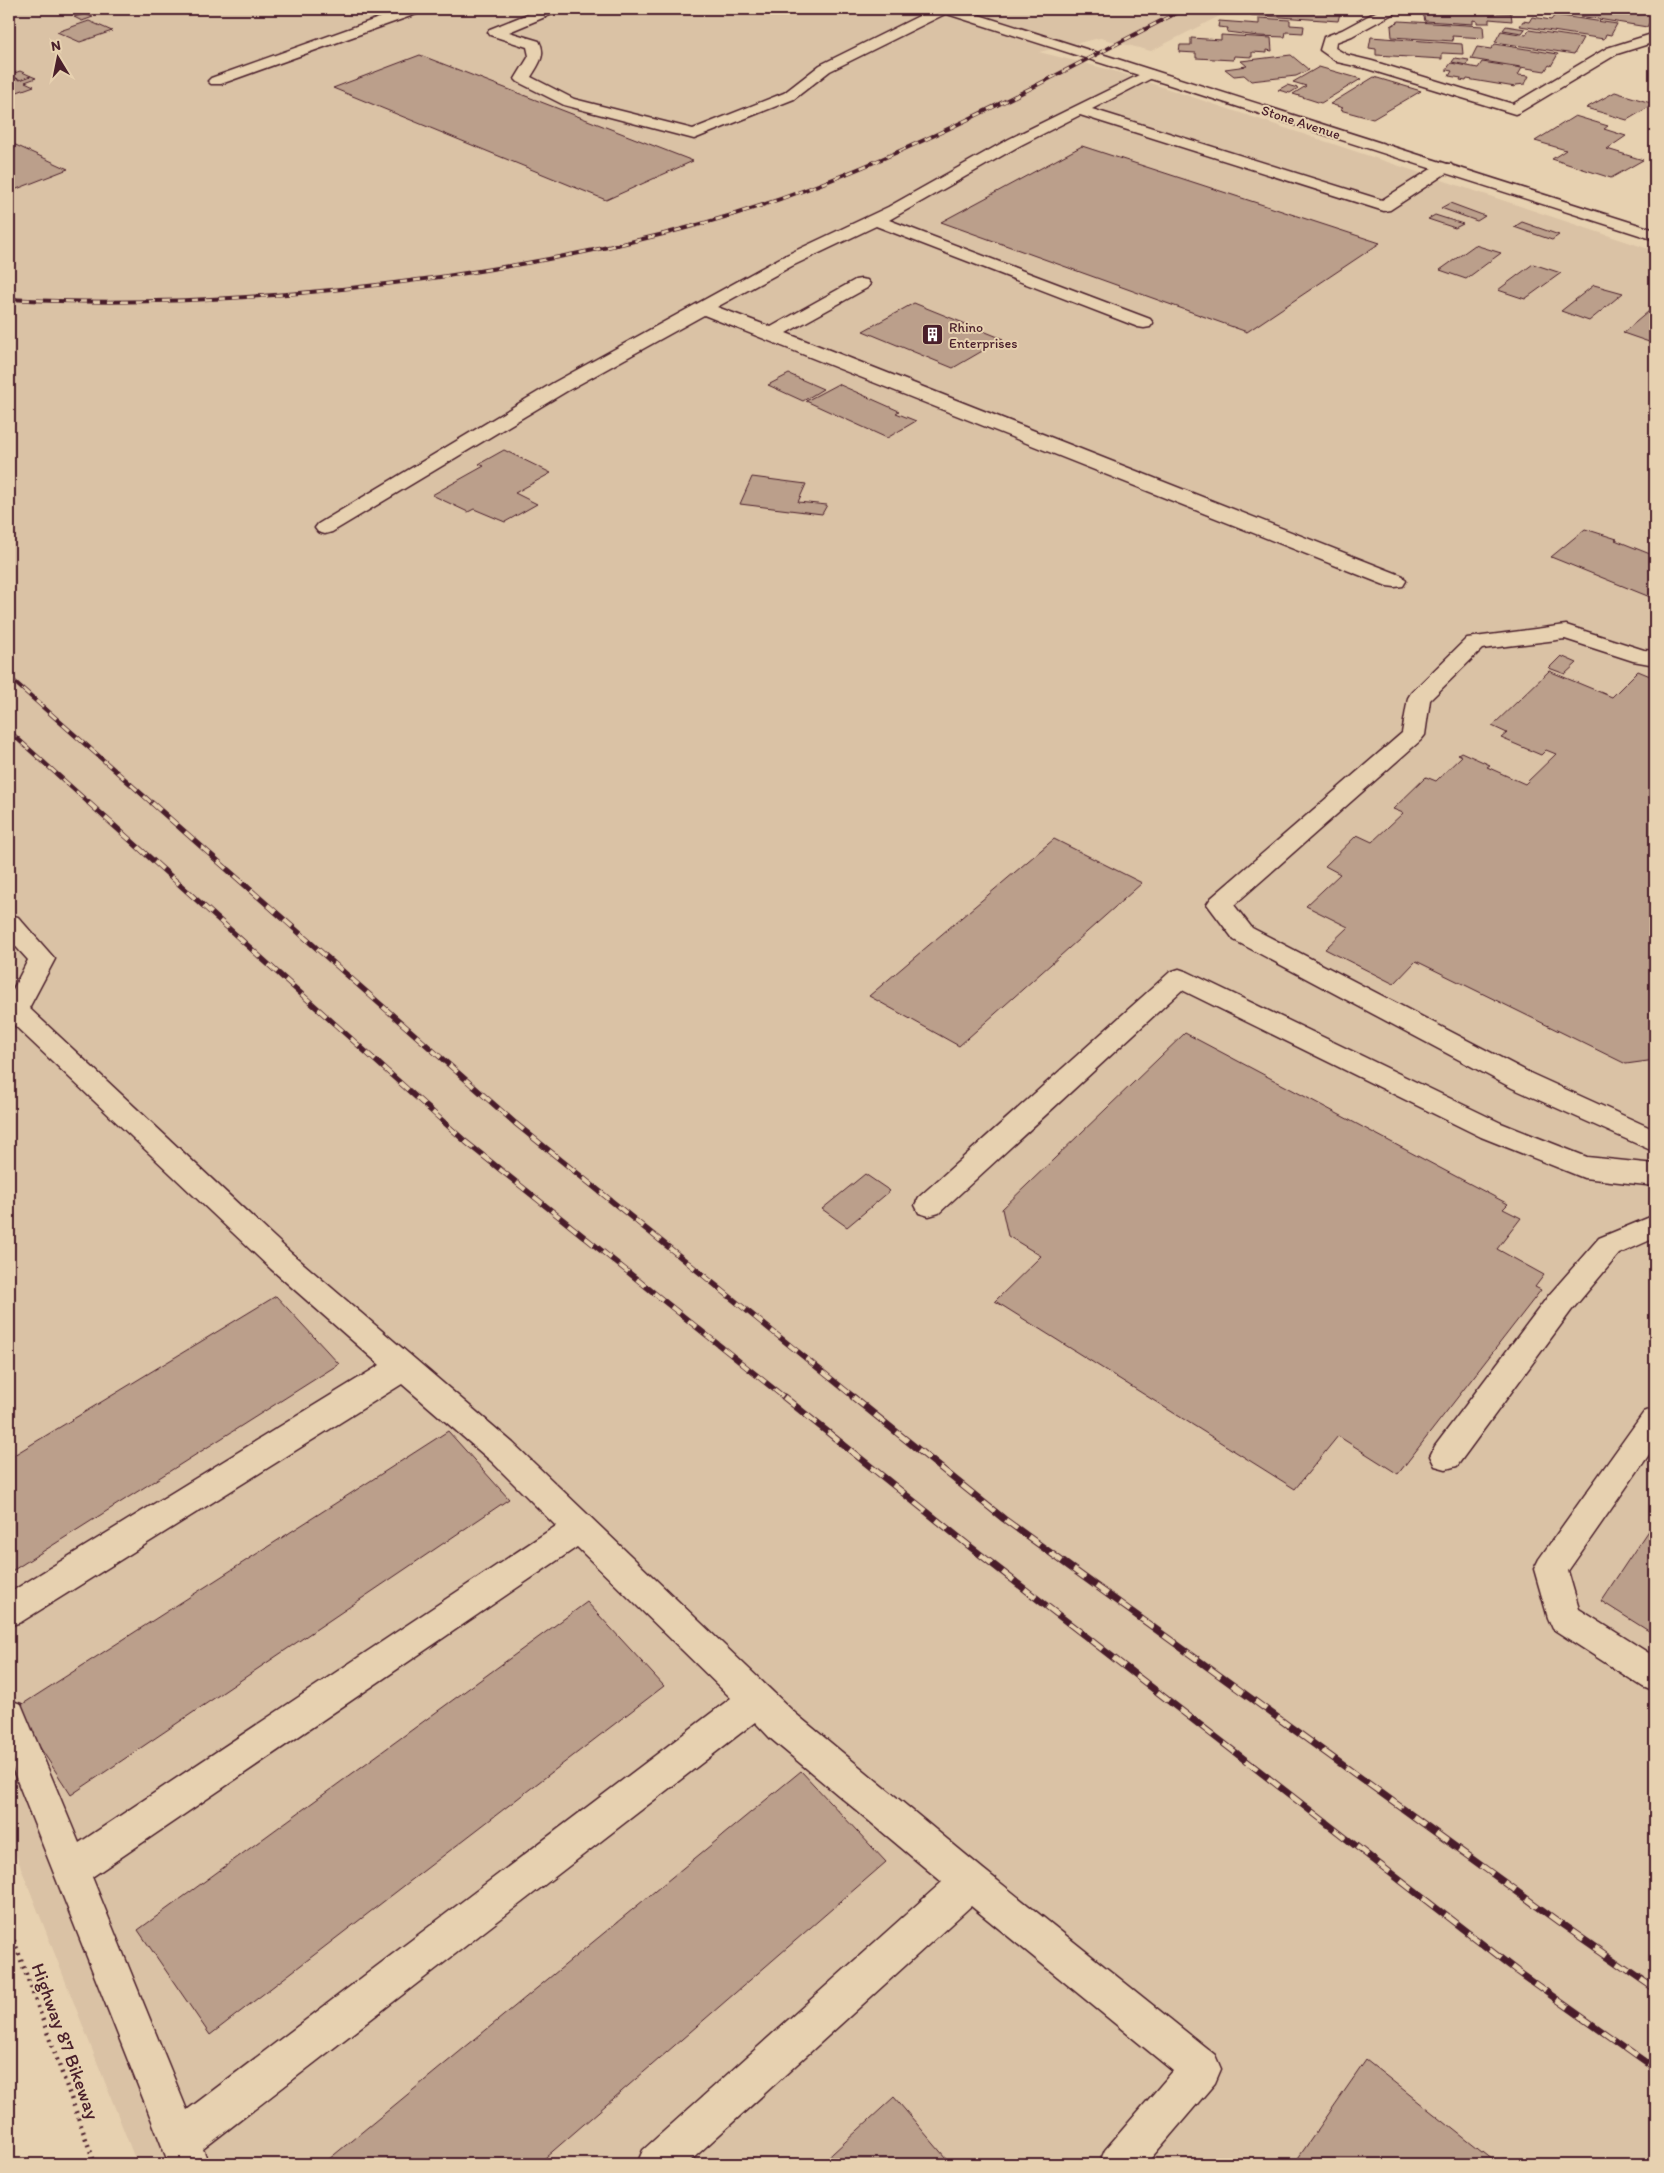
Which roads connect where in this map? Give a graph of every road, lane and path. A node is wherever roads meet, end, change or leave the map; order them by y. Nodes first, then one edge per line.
1 (417, 9) edge
2 (552, 9) edge
3 (945, 9) edge
4 (1391, 9) edge
5 (1655, 37) edge
6 (1149, 74) junction
7 (216, 81) dead end
8 (1080, 110) junction
9 (1445, 167) junction
10 (875, 220) junction
11 (1655, 234) edge
12 (861, 284) dead end
13 (703, 308) junction
14 (1144, 323) dead end
15 (772, 334) junction
16 (325, 528) dead end
17 (1395, 581) dead end
18 (1655, 658) edge
19 (9, 923) edge
20 (12, 1012) edge
21 (1655, 1142) edge
22 (1655, 1175) edge
23 (928, 1205) dead end
24 (1655, 1226) edge
25 (403, 1366) junction
26 (1655, 1422) edge
27 (1446, 1456) dead end
28 (580, 1528) junction
29 (9, 1611) edge
30 (1655, 1676) edge
31 (756, 1700) junction
32 (9, 1716) edge
33 (71, 1870) junction
34 (970, 1882) junction
35 (9, 1927) edge
36 (185, 2152) edge
37 (95, 2164) edge
38 (657, 2164) edge
39 (1119, 2164) edge

1 - 7 street
2 - 3 street
3 - 6 street, Stone Avenue
4 - 5 street
6 - 8 street
6 - 9 street, Stone Avenue
8 - 9 street
8 - 10 street
9 - 11 street, Stone Avenue
10 - 13 street
10 - 14 street
12 - 15 street
13 - 15 street
13 - 16 street
15 - 17 street
18 - 21 street
19 - 20 street
20 - 25 street
22 - 23 street
24 - 27 street
25 - 28 street
25 - 29 street
26 - 30 street
28 - 31 street
28 - 33 street
31 - 34 street
31 - 36 street
32 - 33 street
33 - 36 street
34 - 38 street
34 - 39 street
35 - 37 path, Highway 87 Bikeway

